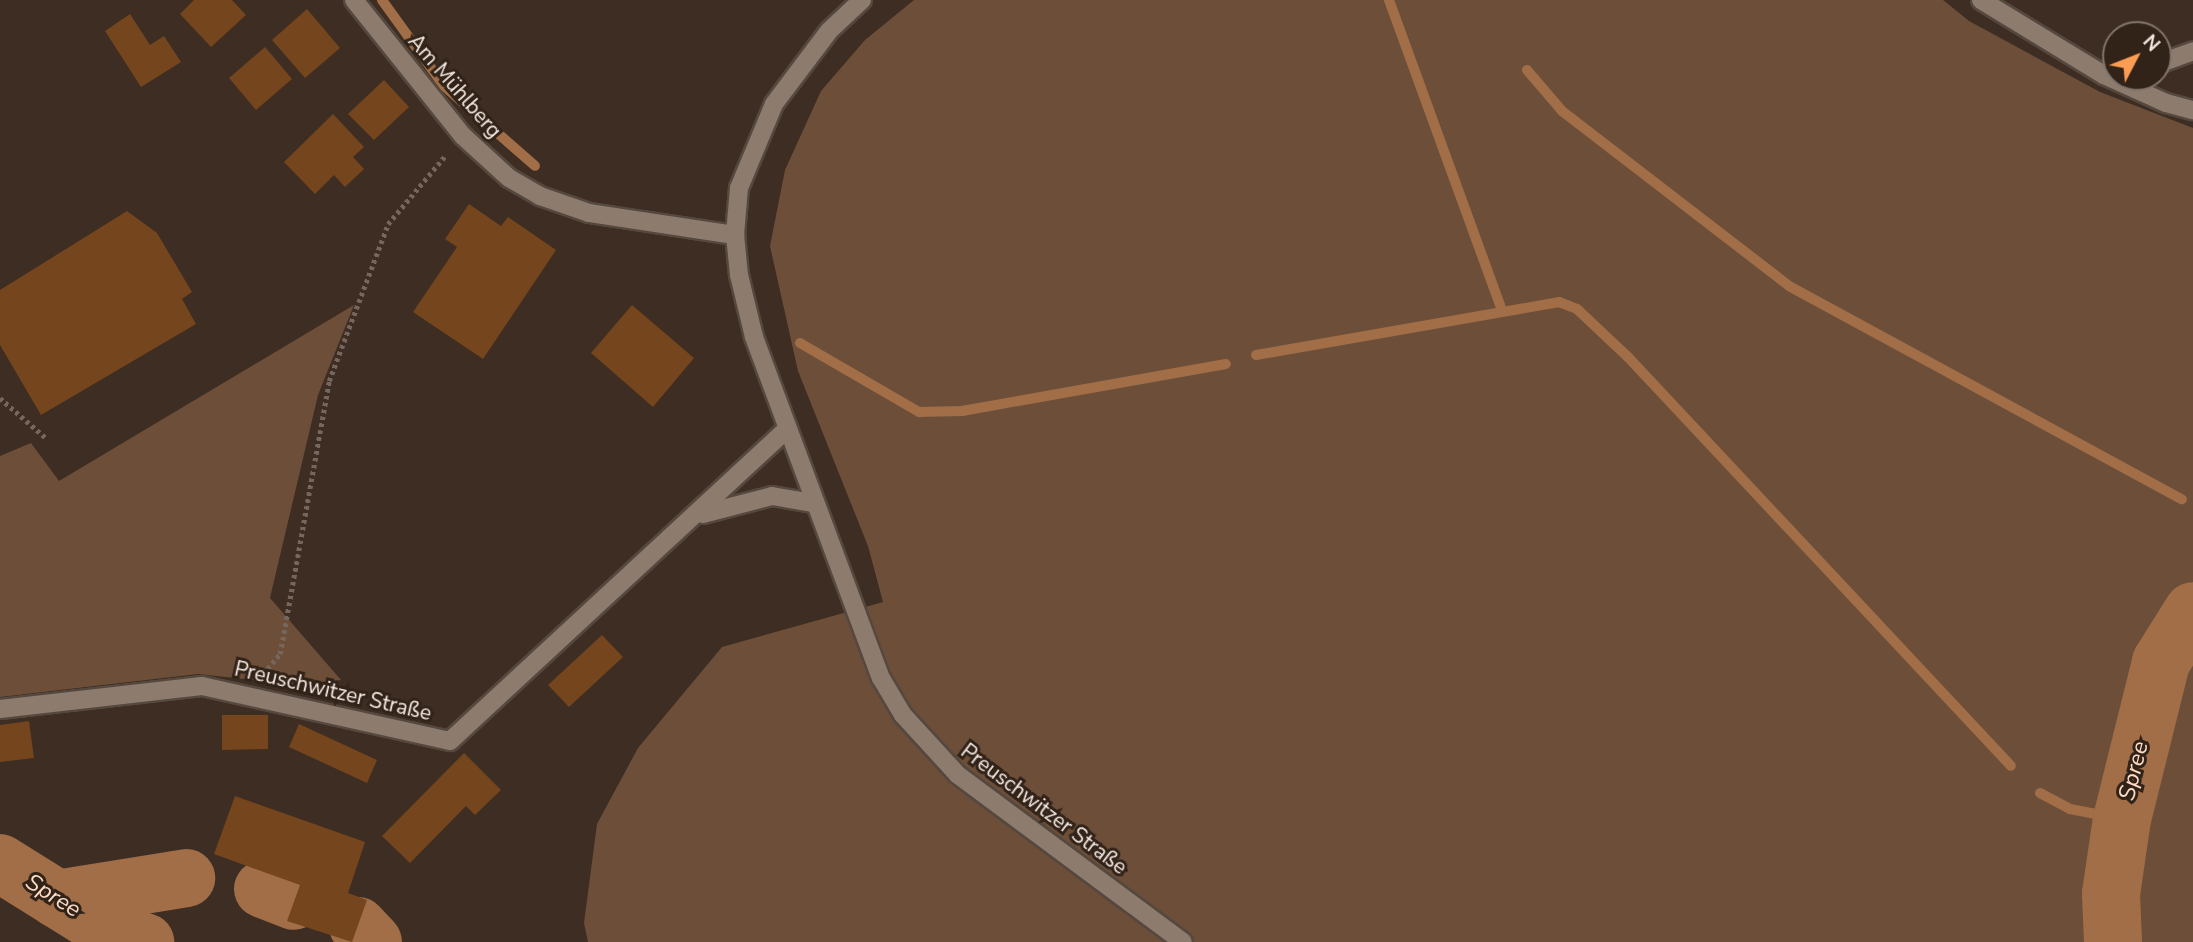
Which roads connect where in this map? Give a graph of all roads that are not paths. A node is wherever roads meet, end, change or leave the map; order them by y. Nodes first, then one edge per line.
1 (354, 0) edge
2 (862, 0) edge
3 (1981, 0) edge
4 (2193, 51) edge
5 (2172, 59) edge
6 (2102, 69) edge
7 (2143, 91) edge
8 (2193, 110) edge
9 (735, 235) junction
10 (787, 429) junction
11 (813, 503) junction
12 (696, 517) junction
13 (0, 709) edge
14 (1183, 942) edge

1 - 9 street, Am Mühlberg
2 - 9 street, Preuschwitzer Straße
3 - 6 street
4 - 5 street
7 - 8 street
9 - 10 street, Preuschwitzer Straße
10 - 11 street, Preuschwitzer Straße
10 - 12 street, Preuschwitzer Straße
11 - 12 street, Preuschwitzer Straße
11 - 14 street, Preuschwitzer Straße
12 - 13 street, Preuschwitzer Straße

